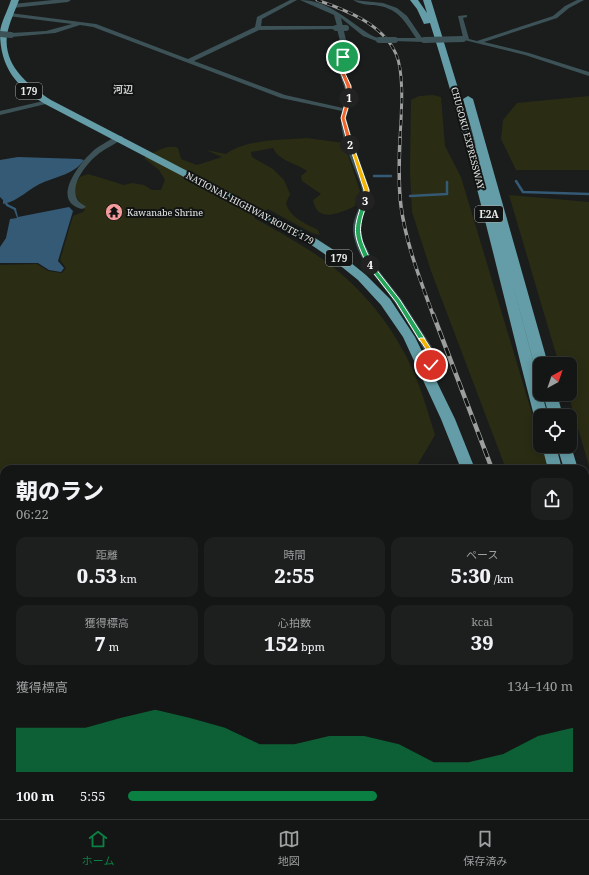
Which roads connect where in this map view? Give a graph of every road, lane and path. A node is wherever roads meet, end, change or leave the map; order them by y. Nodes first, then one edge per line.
1 (68, 0) edge
2 (294, 0) edge
3 (303, 0) edge
4 (356, 0) edge
5 (414, 0) edge
6 (427, 0) edge
7 (435, 0) edge
8 (581, 0) edge
9 (14, 2) edge
10 (10, 15) junction
11 (337, 15) junction
12 (465, 16) dead end
13 (80, 22) junction
14 (258, 28) junction
15 (364, 33) junction
16 (0, 34) edge
17 (464, 39) junction
18 (422, 40) junction
19 (479, 42) junction
20 (188, 61) junction
21 (449, 70) junction
22 (589, 74) edge
23 (48, 102) junction
24 (345, 110) junction
25 (0, 113) edge
26 (119, 138) junction
27 (82, 207) dead end
28 (539, 357) edge
29 (424, 367) junction
30 (538, 409) edge
31 (551, 453) edge
32 (566, 453) edge
33 (467, 465) edge
34 (554, 465) edge
35 (569, 465) edge

1 - 9 street
2 - 14 street
3 - 11 street
4 - 18 street
5 - 21 highway
6 - 21 highway, CHUGOKU EXPRESSWAY / E2A
7 - 28 highway, CHUGOKU EXPRESSWAY / E2A
8 - 19 street
9 - 10 highway, NATIONAL HIGHWAY ROUTE 179 / 179
10 - 13 street
10 - 23 highway, NATIONAL HIGHWAY ROUTE 179 / 179
11 - 15 street
11 - 24 street
12 - 17 street
13 - 16 street, bridge
13 - 20 street
14 - 15 street, bridge
14 - 20 street
15 - 18 street, bridge
17 - 18 street, bridge
17 - 19 street
19 - 22 street
20 - 24 street
21 - 30 highway, CHUGOKU EXPRESSWAY / E2A
23 - 25 street
23 - 26 highway, NATIONAL HIGHWAY ROUTE 179 / 179
24 - 29 street
26 - 27 street
26 - 29 highway, NATIONAL HIGHWAY ROUTE 179 / 179
29 - 33 highway, NATIONAL HIGHWAY ROUTE 179 / 179
31 - 34 highway
32 - 35 highway

